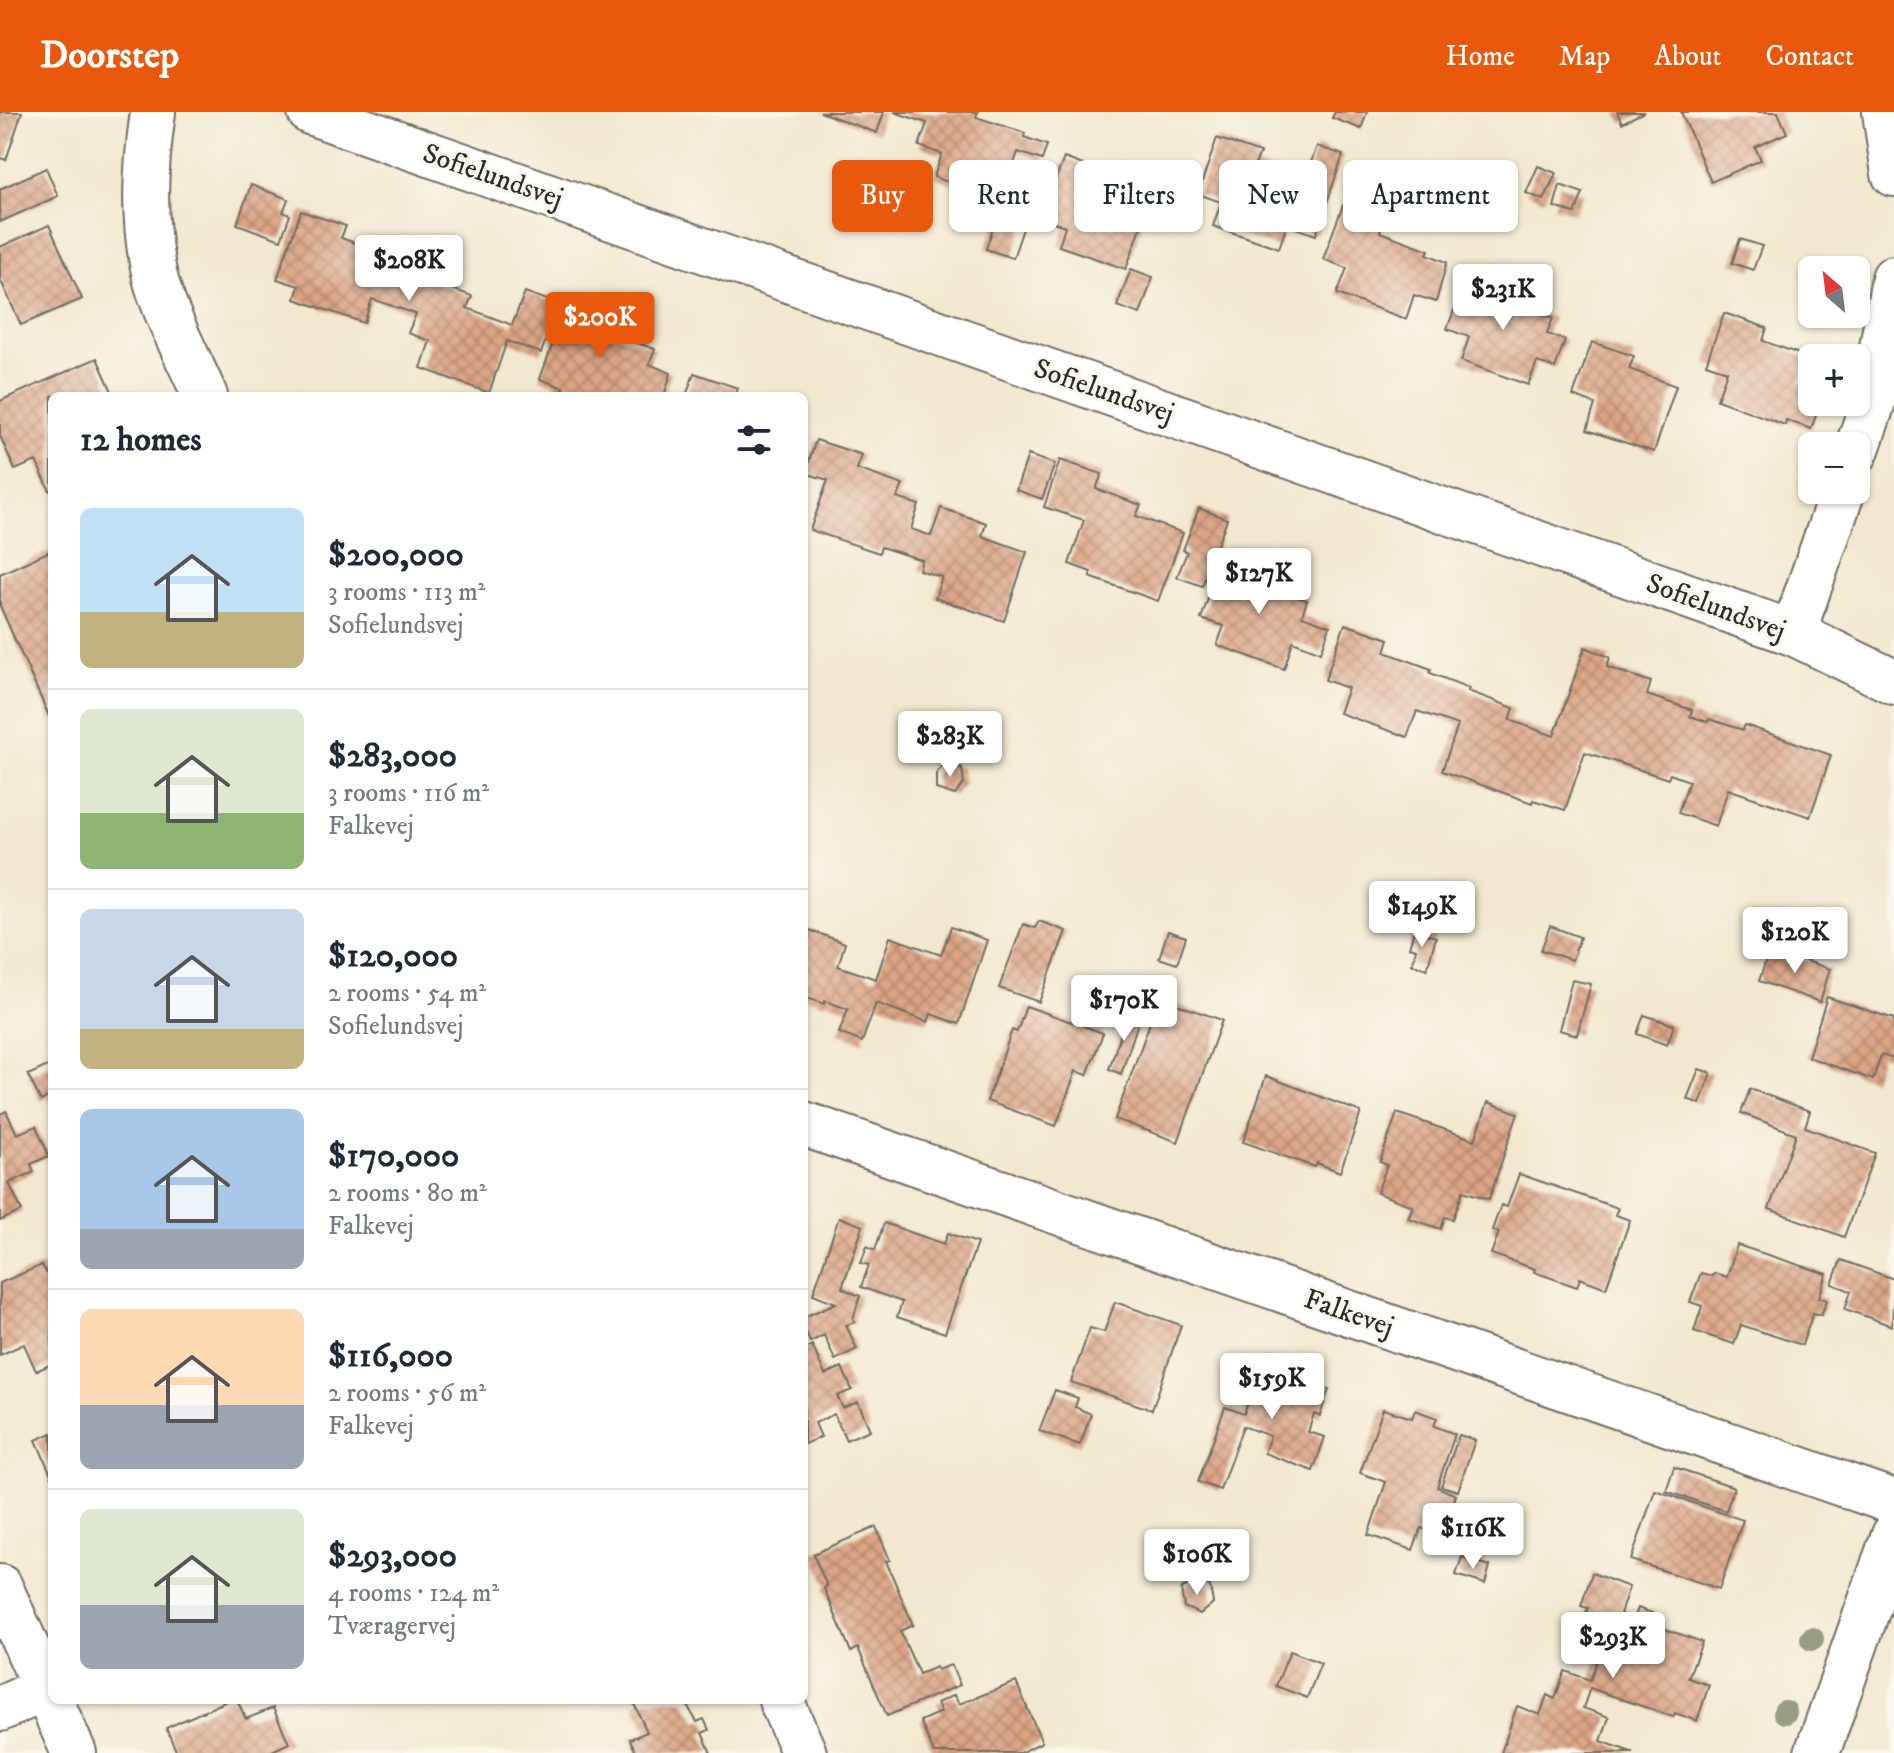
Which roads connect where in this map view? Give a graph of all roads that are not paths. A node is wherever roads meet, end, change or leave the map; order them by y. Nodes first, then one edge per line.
1 (153, 112) edge
2 (310, 112) edge
3 (1885, 112) edge
4 (1894, 174) edge
5 (1894, 278) edge
6 (203, 392) edge
7 (1863, 432) edge
8 (1838, 504) edge
9 (1793, 633) junction
10 (1894, 682) edge
11 (808, 1125) edge
12 (1894, 1502) edge
13 (1894, 1535) edge
14 (0, 1587) edge
15 (46, 1688) junction
16 (48, 1693) edge
17 (53, 1704) edge
18 (783, 1704) edge
19 (0, 1709) edge
20 (74, 1753) edge
21 (804, 1753) edge
22 (1817, 1753) edge

1 - 6 street
2 - 9 street, Sofielundsvej
3 - 4 street
5 - 7 street
8 - 9 street
9 - 10 street, Sofielundsvej
11 - 12 street, Falkevej
13 - 22 street
14 - 15 street
15 - 16 street
15 - 19 street
17 - 20 street
18 - 21 street

